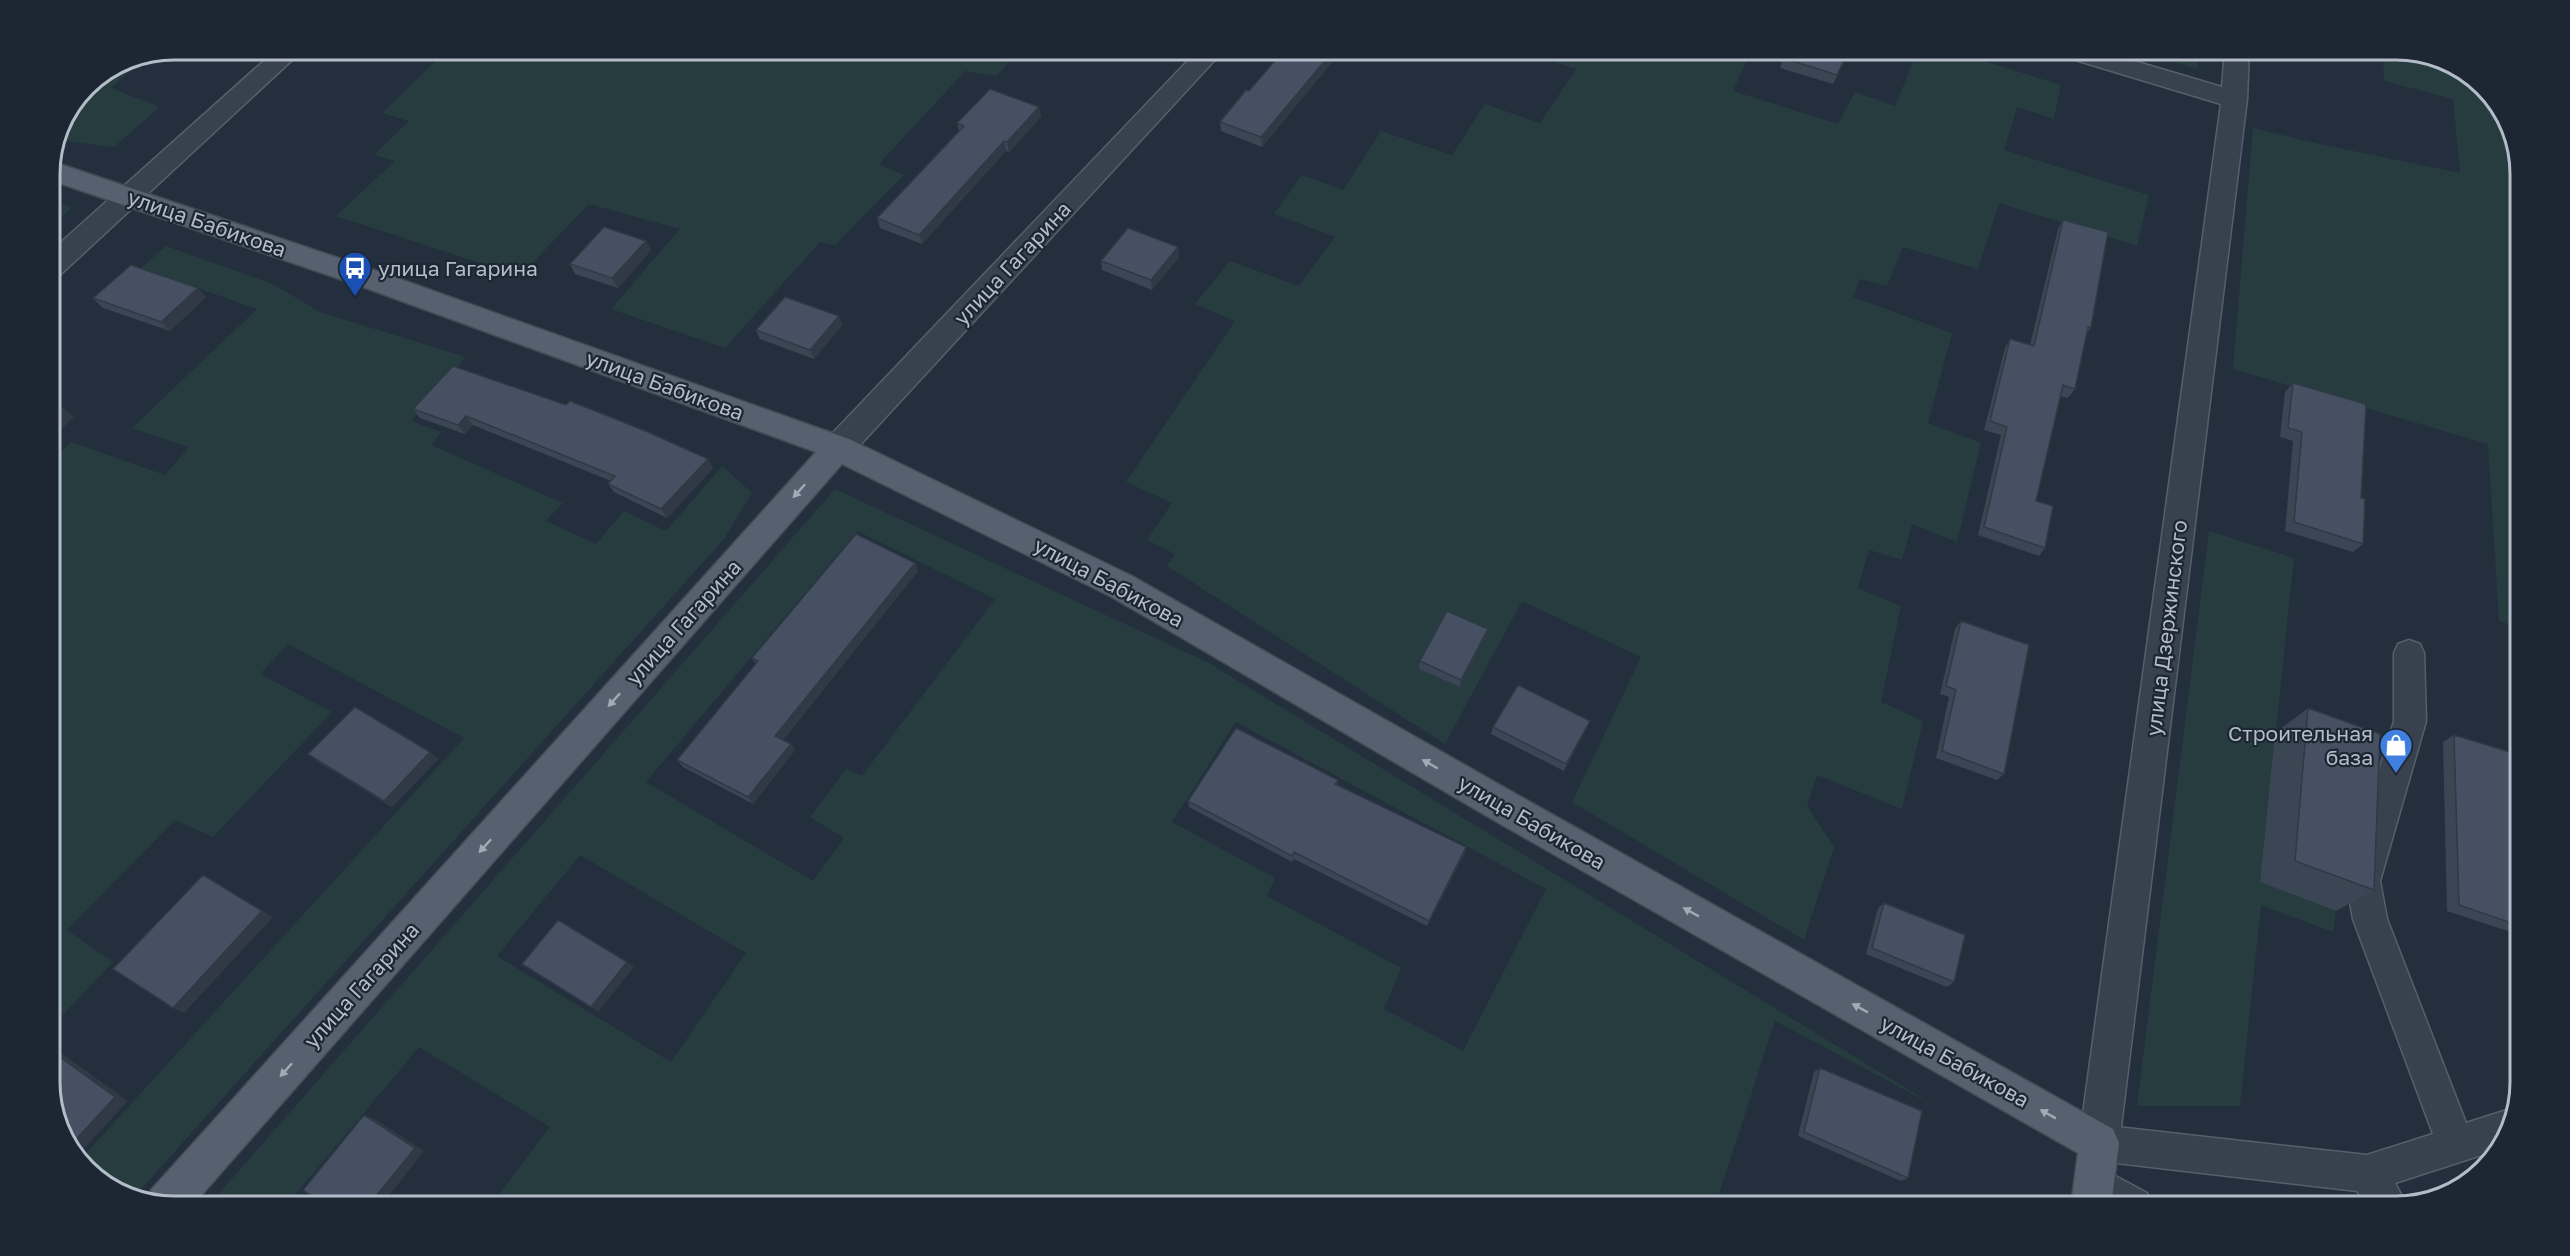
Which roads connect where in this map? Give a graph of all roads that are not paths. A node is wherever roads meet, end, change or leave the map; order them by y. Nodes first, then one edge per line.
1 (280, 60) edge
2 (1203, 60) edge
3 (2104, 60) edge
4 (2236, 60) edge
5 (2234, 99) junction
6 (60, 173) edge
7 (130, 196) junction
8 (60, 259) edge
9 (838, 448) junction
10 (2409, 653) dead end
11 (2499, 1130) edge
12 (2099, 1143) junction
13 (2455, 1143) junction
14 (2367, 1174) junction
15 (174, 1196) edge
16 (2097, 1196) edge
17 (2381, 1196) edge

1 - 7 street
2 - 9 street, улица Гагарина
3 - 5 street
4 - 5 street, улица Дзержинского
5 - 12 street, улица Дзержинского
6 - 7 main road, улица Бабикова
7 - 8 street
7 - 9 main road, улица Бабикова
12 -> 9 main road, улица Бабикова
9 -> 15 main road, улица Гагарина
10 - 13 lane
11 - 13 lane
12 - 14 lane
12 - 16 main road, улица Дзержинского
13 - 14 lane
14 - 17 lane

